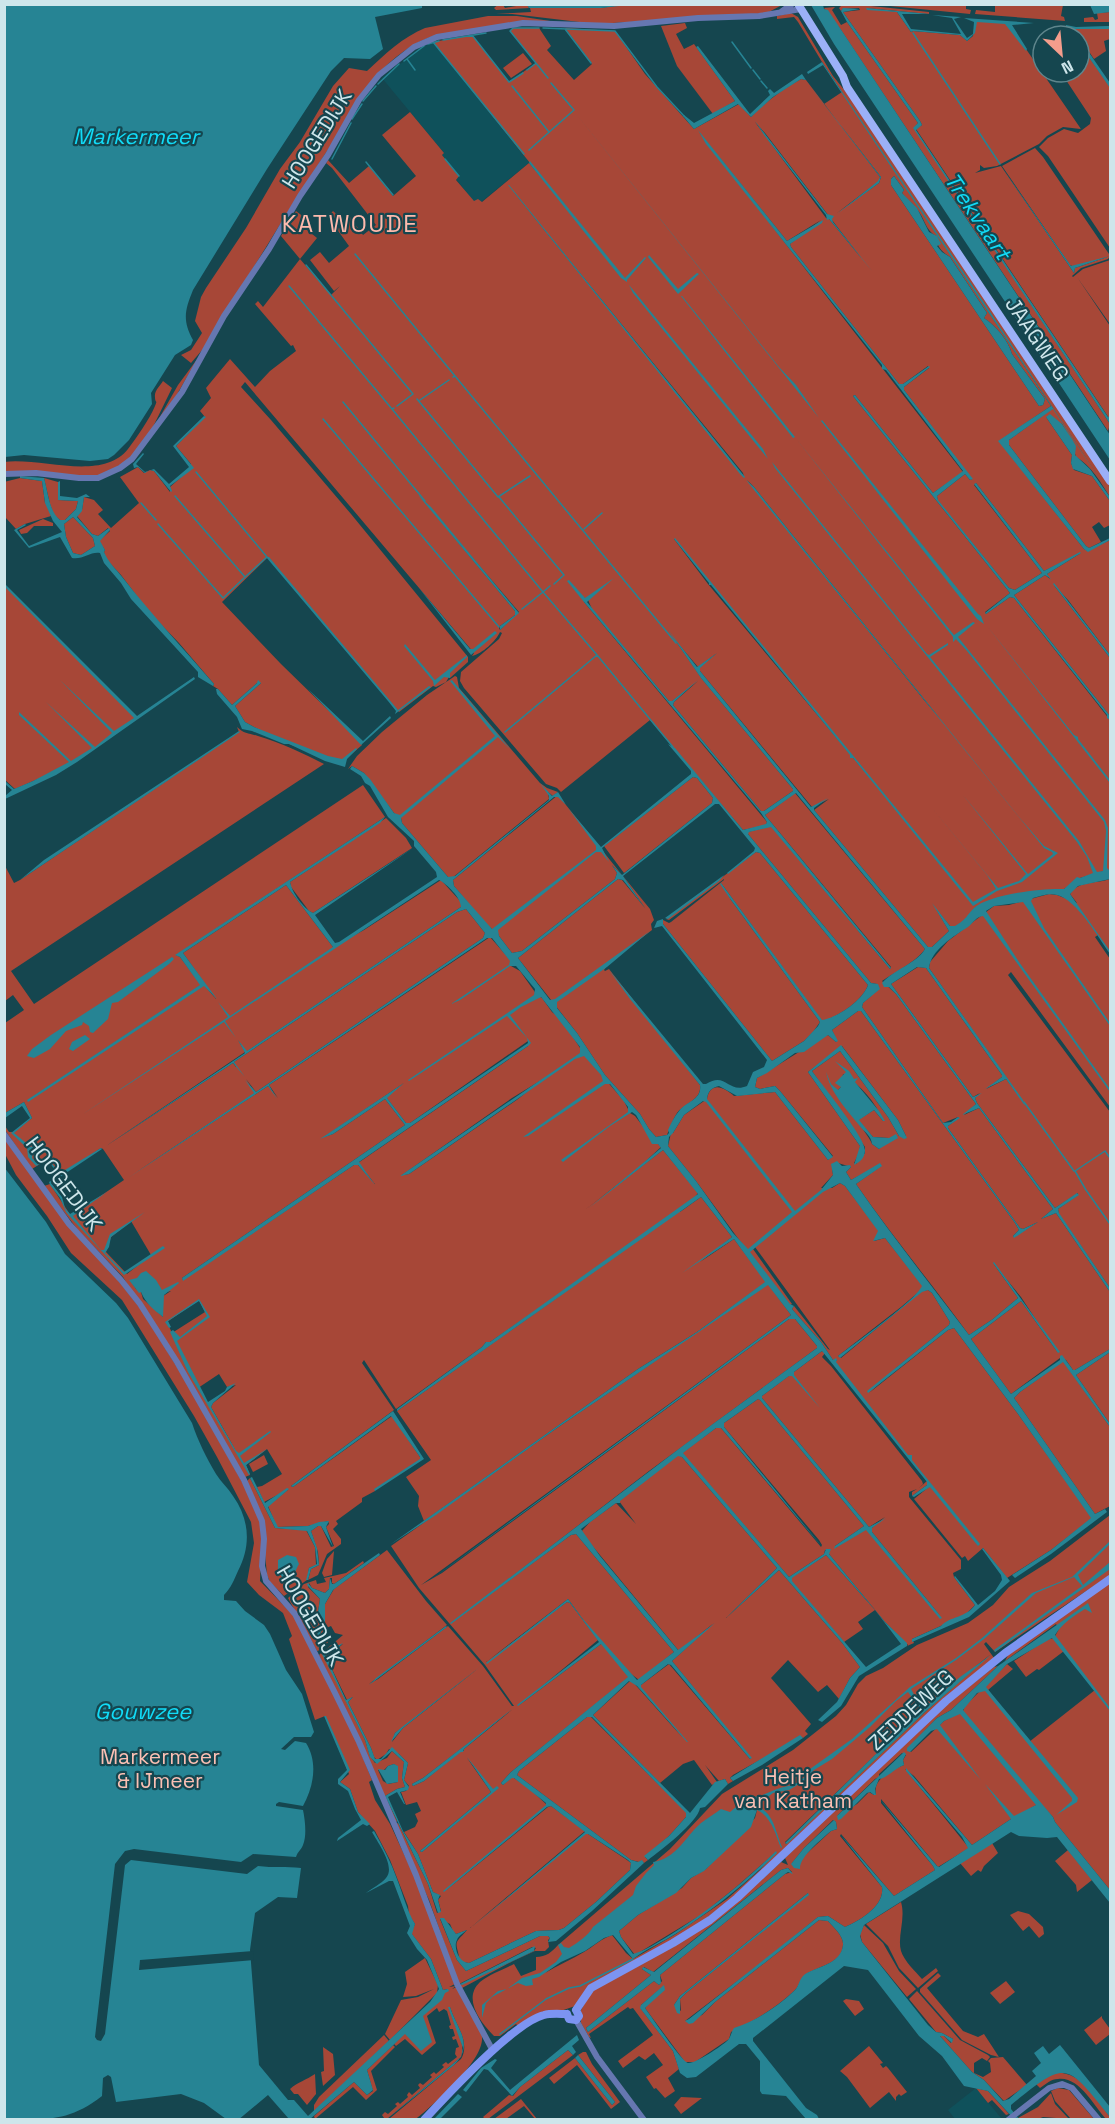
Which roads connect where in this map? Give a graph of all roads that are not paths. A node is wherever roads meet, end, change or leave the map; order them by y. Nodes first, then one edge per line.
1 (797, 6) edge
2 (4, 474) edge
3 (1110, 481) edge
4 (4, 1134) edge
5 (1110, 1579) edge
6 (576, 2010) junction
7 (567, 2014) junction
8 (576, 2020) junction
9 (494, 2050) junction
10 (1011, 2117) edge
11 (424, 2120) edge
12 (644, 2120) edge
13 (1099, 2120) edge

1 - 2 street, HOOGEDIJK
1 - 3 main road, JAAGWEG
4 - 9 street, HOOGEDIJK
5 - 6 main road, ZEDDEWEG
6 - 7 main road
6 - 8 main road
7 - 8 main road
7 - 9 main road
8 - 12 street
9 - 11 main road
10 - 13 street

